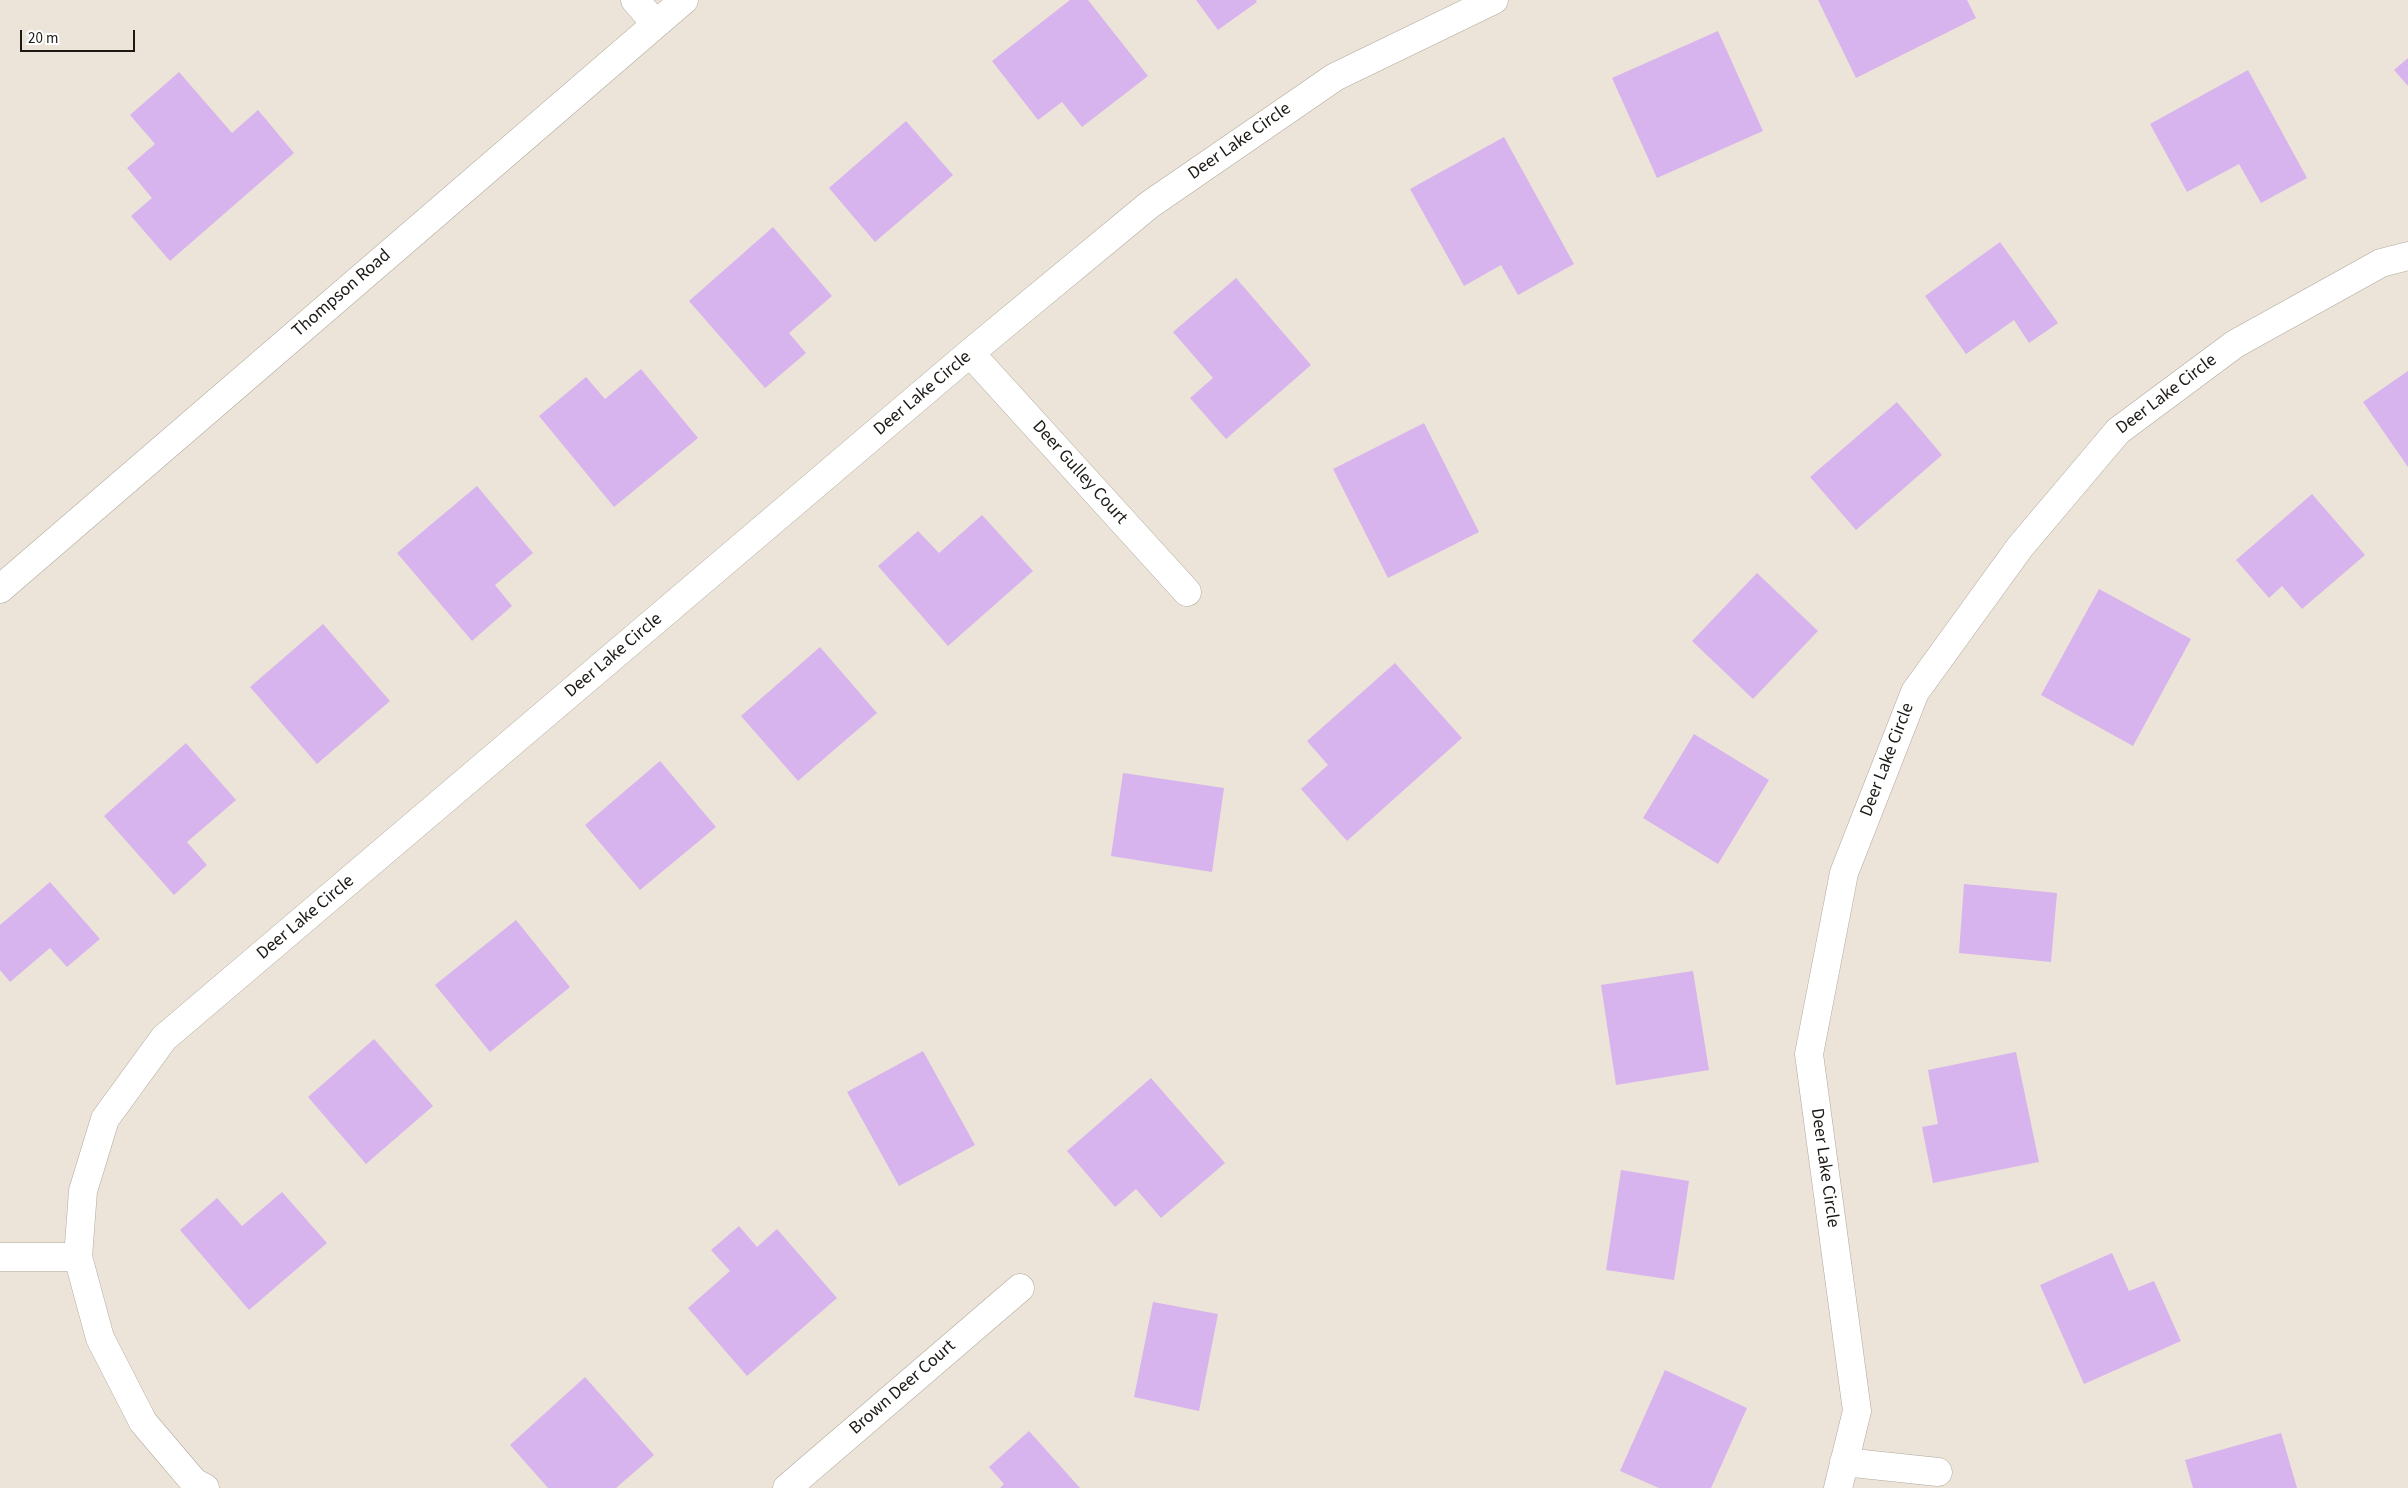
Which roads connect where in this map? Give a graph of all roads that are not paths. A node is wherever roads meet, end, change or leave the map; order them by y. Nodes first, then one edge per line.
1 (635, 0) edge
2 (684, 0) edge
3 (1494, 0) edge
4 (656, 24) junction
5 (2408, 256) edge
6 (970, 353) junction
7 (0, 589) edge
8 (1187, 592) dead end
9 (0, 1257) edge
10 (78, 1257) junction
11 (1020, 1288) dead end
12 (1844, 1462) junction
13 (1938, 1472) dead end
14 (205, 1488) edge
15 (787, 1488) edge
16 (1838, 1488) edge

1 - 4 street
2 - 4 street, Thompson Road
3 - 6 street, Deer Lake Circle
4 - 7 street, Thompson Road
5 - 12 street, Deer Lake Circle
6 - 8 street, Deer Gulley Court
6 - 10 street, Deer Lake Circle
9 - 10 street
10 - 14 street, Deer Lake Circle
11 - 15 street, Brown Deer Court
12 - 13 street
12 - 16 street, Deer Lake Circle

